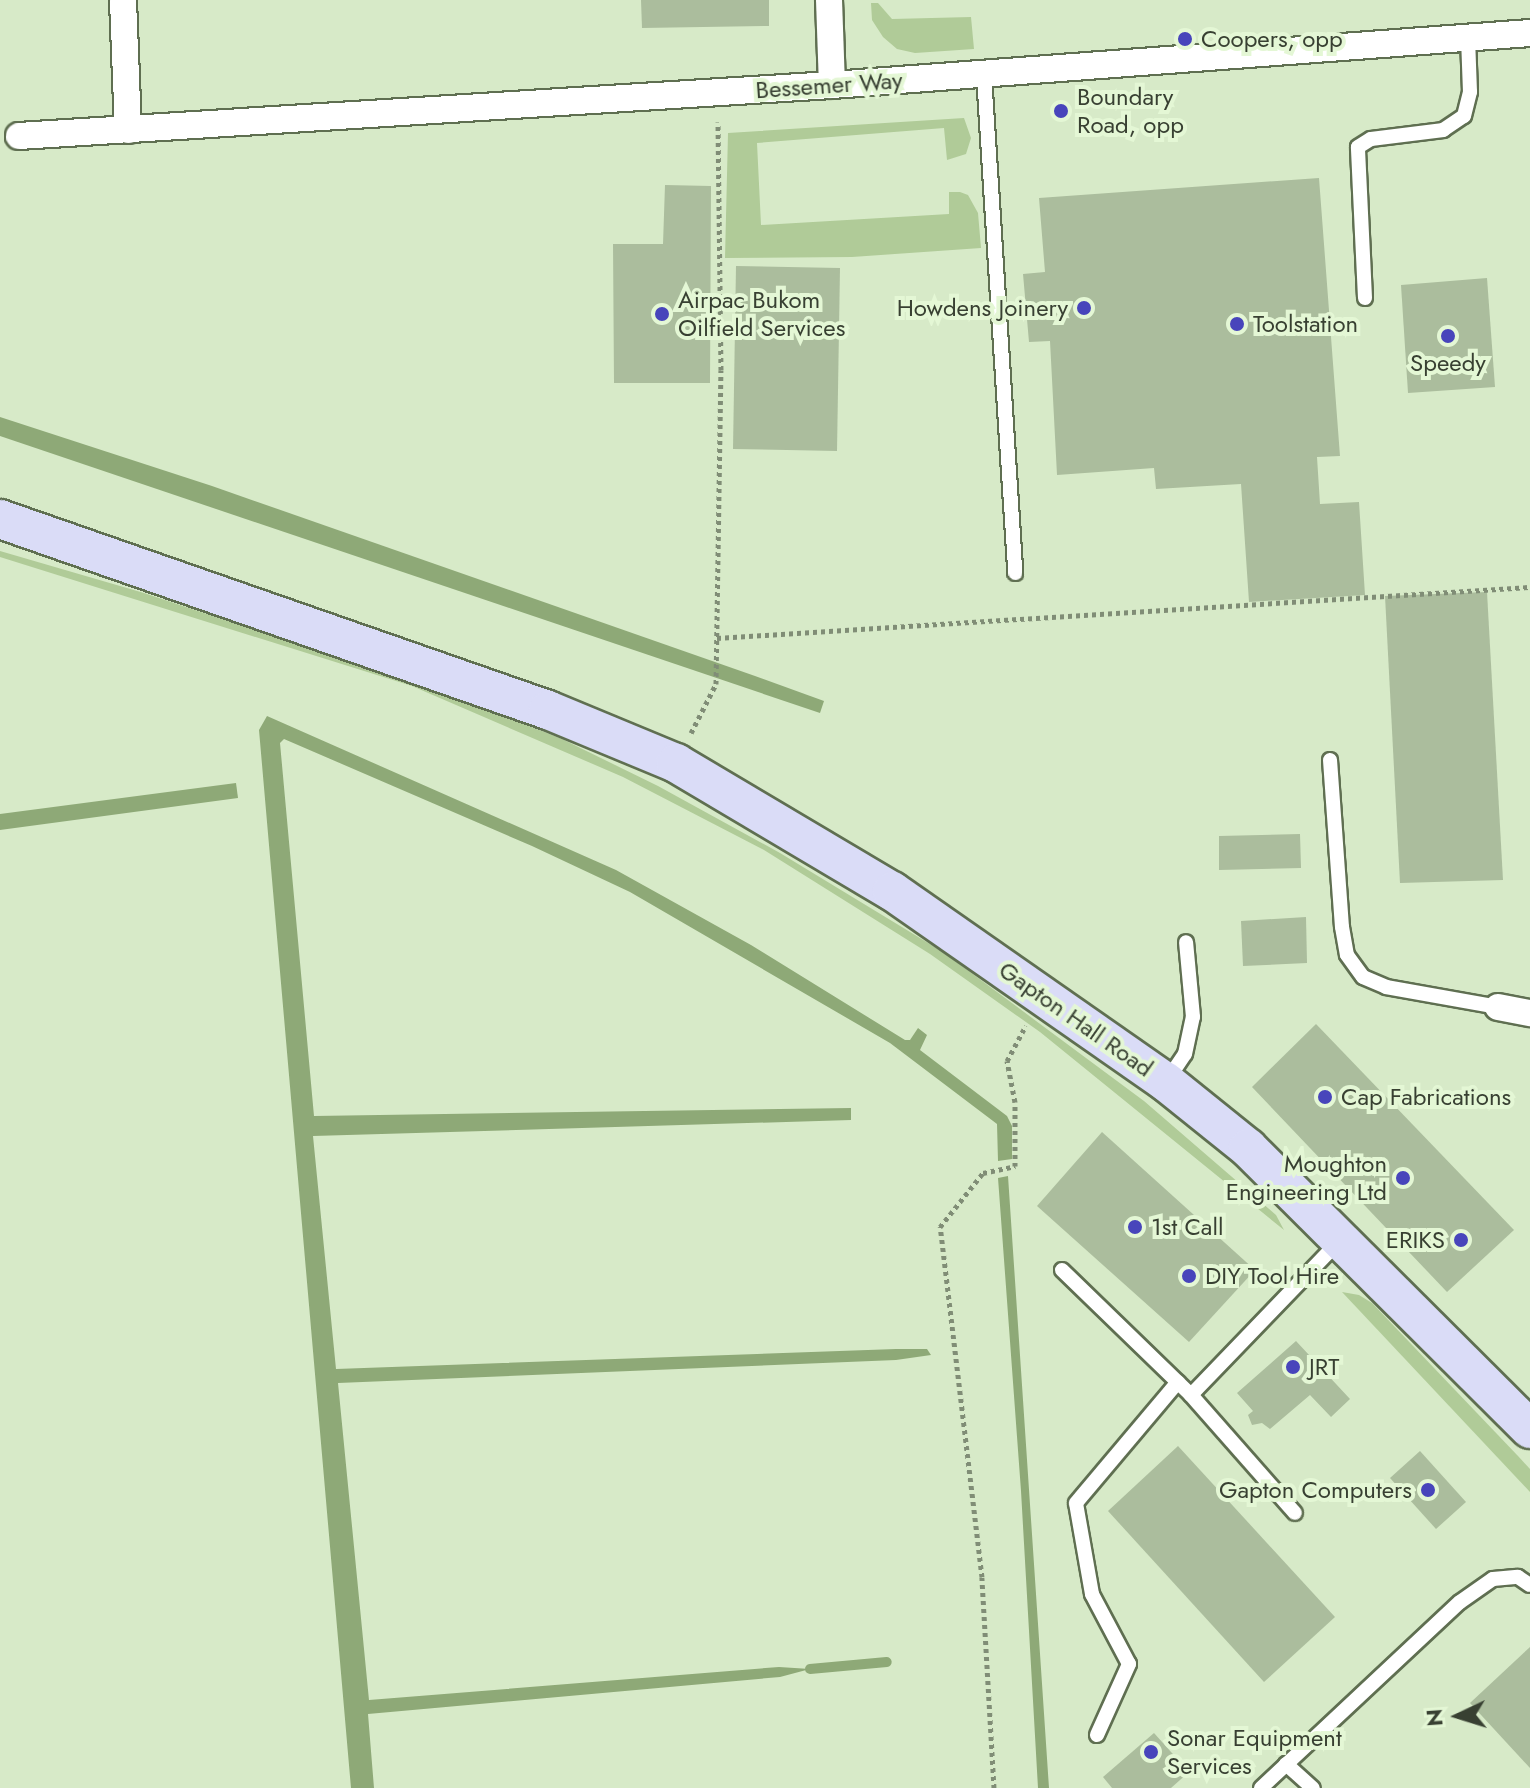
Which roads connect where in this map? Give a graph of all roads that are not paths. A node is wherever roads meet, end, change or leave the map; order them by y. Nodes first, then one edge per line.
1 (123, 0) edge
2 (829, 0) edge
3 (1530, 33) edge
4 (1468, 38) junction
5 (984, 75) junction
6 (832, 85) junction
7 (128, 130) junction
8 (19, 136) dead end
9 (1365, 298) dead end
10 (0, 520) edge
11 (1015, 573) dead end
12 (1330, 760) dead end
13 (1186, 942) dead end
14 (1498, 1007) joint
15 (1530, 1013) edge
16 (1166, 1082) junction
17 (1341, 1240) junction
18 (1062, 1270) dead end
19 (1178, 1382) junction
20 (1191, 1395) junction
21 (1530, 1429) edge
22 (1295, 1513) dead end
23 (1530, 1564) edge
24 (1524, 1581) edge
25 (1097, 1735) dead end
26 (1286, 1764) junction
27 (1261, 1788) edge
28 (1313, 1788) edge

1 - 7 street
2 - 6 street
3 - 4 street, Bessemer Way
4 - 5 street, Bessemer Way
4 - 9 lane
5 - 6 street, Bessemer Way
5 - 11 lane
6 - 7 street, Bessemer Way
7 - 8 street, Bessemer Way
10 - 16 street, Gapton Hall Road
12 - 14 lane
13 - 16 lane
14 - 15 street
16 - 17 street, Gapton Hall Road
17 - 20 lane
17 - 21 street, Gapton Hall Road
18 - 19 lane
19 - 20 lane
19 - 25 lane
20 - 22 lane
23 - 24 lane
24 - 26 lane
26 - 27 lane
26 - 28 lane

